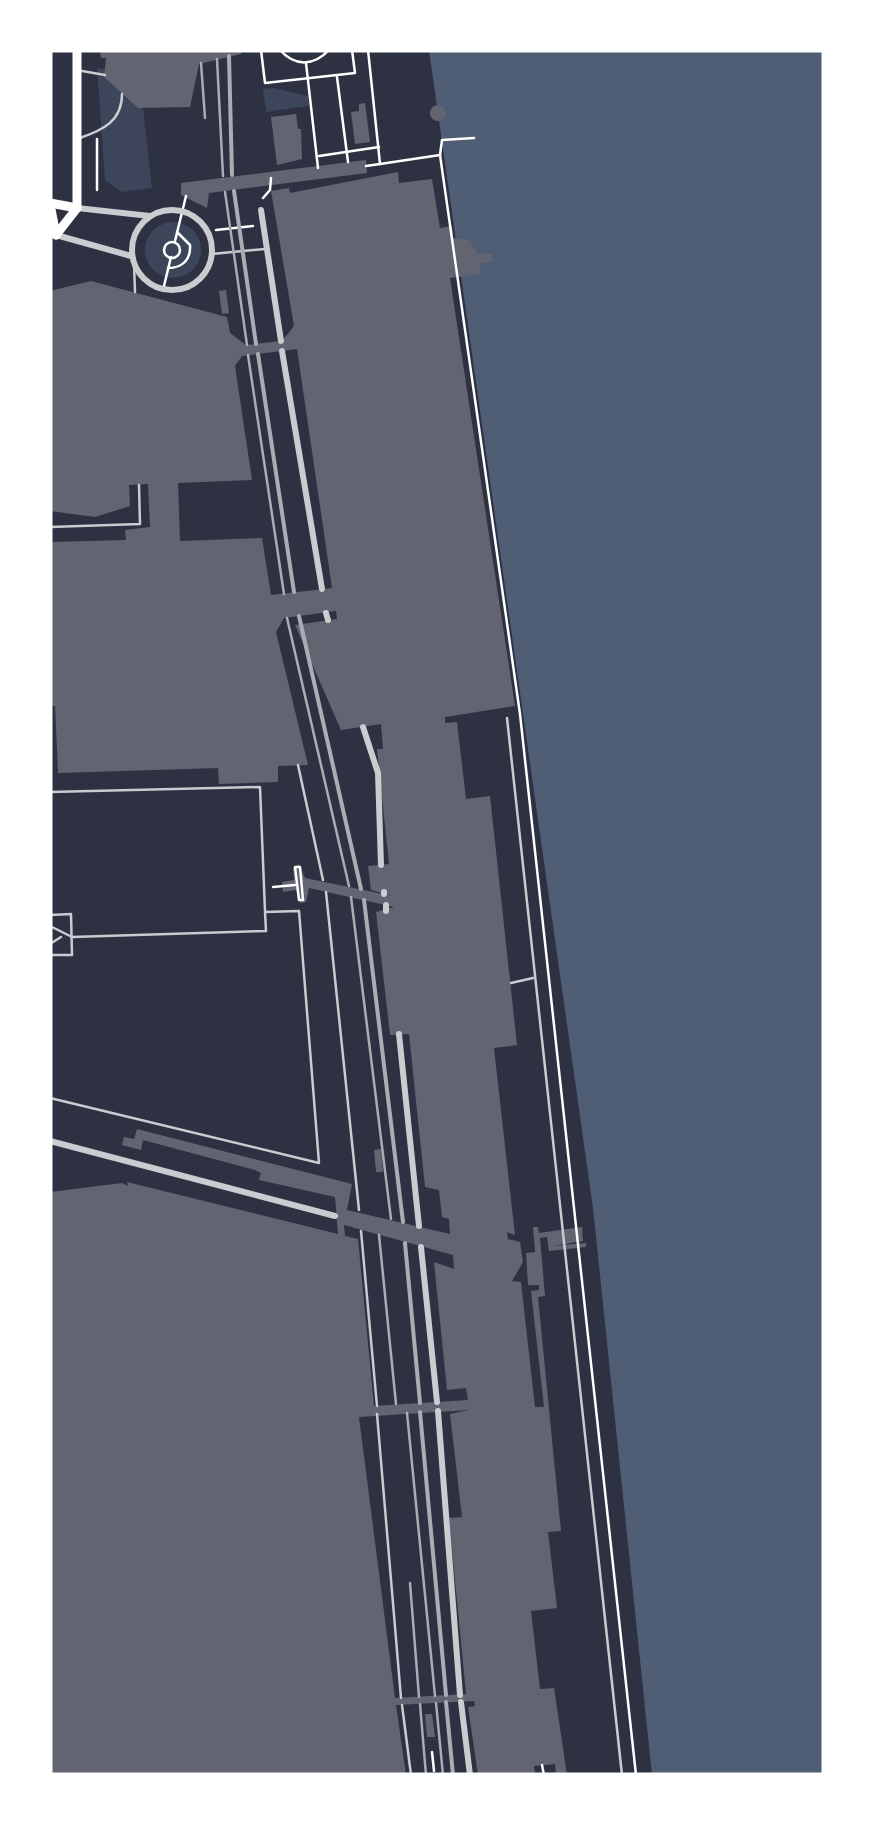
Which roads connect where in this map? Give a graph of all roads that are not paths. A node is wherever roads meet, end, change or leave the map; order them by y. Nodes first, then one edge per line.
1 (77, 50) edge
2 (78, 70) junction
3 (104, 75) dead end
4 (122, 94) dead end
5 (78, 138) junction
6 (50, 203) edge
7 (78, 208) junction
8 (261, 210) dead end
9 (152, 216) junction
10 (52, 236) edge
11 (266, 248) junction
12 (212, 254) junction
13 (133, 260) junction
14 (134, 292) dead end
15 (281, 341) dead end
16 (282, 350) dead end
17 (138, 484) dead end
18 (50, 528) edge
19 (322, 589) dead end
20 (507, 718) dead end
21 (363, 727) dead end
22 (298, 765) dead end
23 (50, 792) edge
24 (381, 865) dead end
25 (323, 880) dead end
26 (326, 892) dead end
27 (266, 912) junction
28 (50, 914) edge
29 (50, 926) edge
30 (63, 936) junction
31 (72, 936) junction
32 (50, 944) edge
33 (50, 955) edge
34 (536, 977) junction
35 (510, 983) dead end
36 (399, 1034) dead end
37 (50, 1098) edge
38 (50, 1141) edge
39 (359, 1210) dead end
40 (335, 1216) dead end
41 (419, 1226) dead end
42 (361, 1231) dead end
43 (421, 1247) dead end
44 (438, 1402) dead end
45 (376, 1406) dead end
46 (438, 1412) dead end
47 (377, 1414) dead end
48 (401, 1698) dead end
49 (402, 1704) dead end
50 (411, 1775) edge
51 (470, 1775) edge
52 (622, 1775) edge

1 - 2 main road
2 - 3 lane
2 - 5 main road
4 - 5 lane
5 - 7 main road
6 - 7 main road
6 - 10 main road
7 - 9 street
7 - 10 main road
8 - 11 street
9 - 12 street
9 - 13 street
10 - 13 street
11 - 12 lane
11 - 15 street
12 - 13 street
13 - 14 lane
16 - 19 street
17 - 18 lane
20 - 34 lane
21 - 24 street
22 - 25 lane
23 - 27 lane
26 - 39 lane
27 - 31 lane
27 - 37 lane
28 - 31 lane
29 - 30 lane
30 - 31 lane
30 - 32 lane
31 - 33 lane
34 - 35 lane
34 - 52 lane
36 - 41 street
38 - 40 street
42 - 45 lane
43 - 44 street
46 - 51 street
47 - 48 lane
49 - 50 lane

